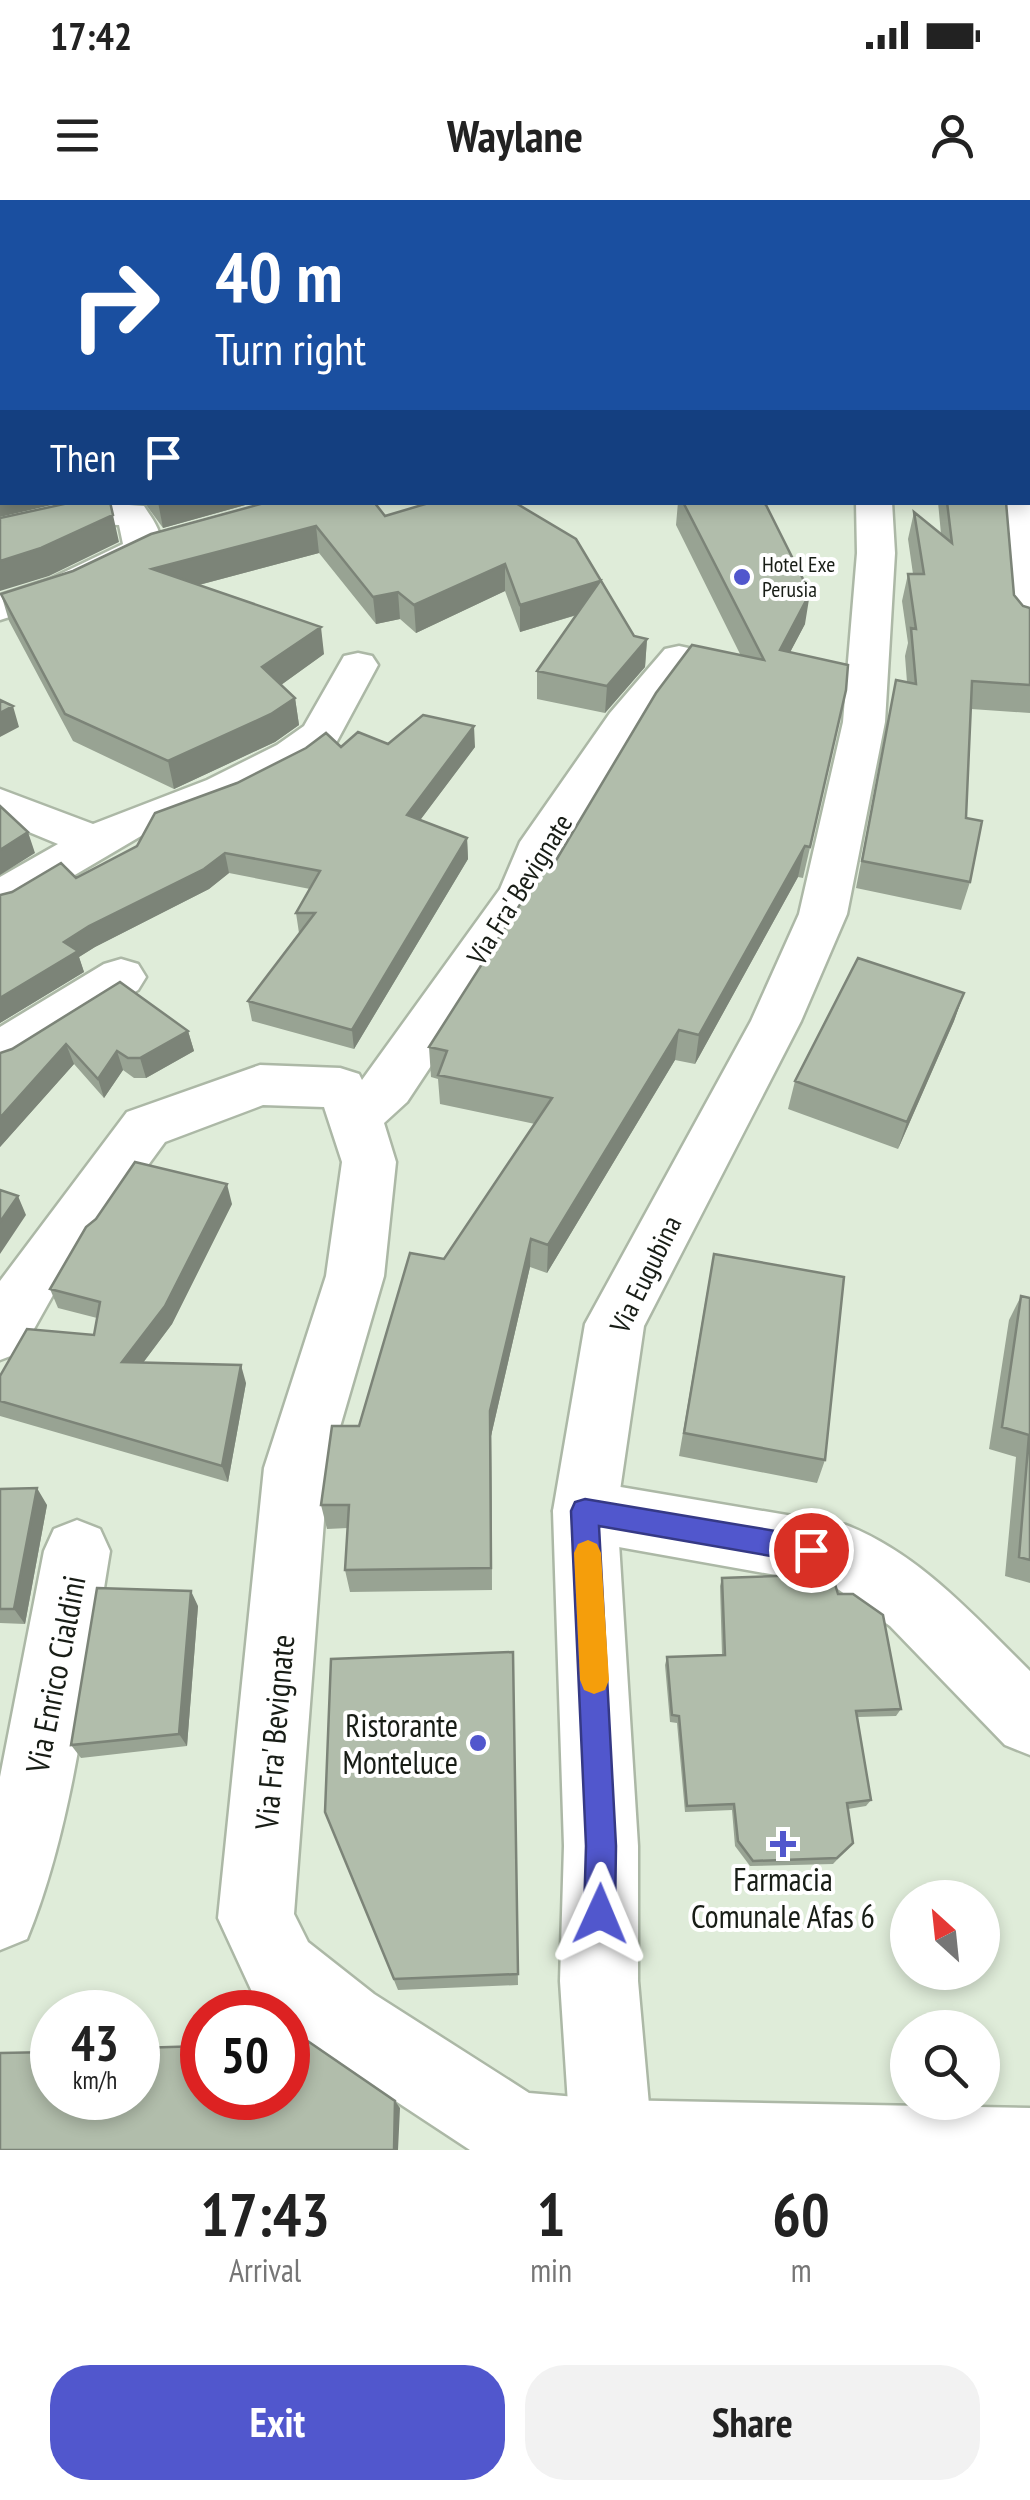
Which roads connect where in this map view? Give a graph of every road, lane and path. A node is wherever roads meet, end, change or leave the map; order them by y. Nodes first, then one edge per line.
1 (874, 505) edge
2 (1018, 505) edge
3 (0, 532) edge
4 (180, 539) edge
5 (142, 549) junction
6 (0, 608) edge
7 (1030, 622) edge
8 (679, 658) edge
9 (358, 666) dead end
10 (0, 803) edge
11 (97, 843) junction
12 (0, 898) edge
13 (121, 978) edge
14 (0, 1052) edge
15 (356, 1117) junction
16 (0, 1334) edge
17 (585, 1511) junction
18 (78, 1551) dead end
19 (1030, 1720) edge
20 (0, 1912) edge
21 (612, 2146) edge
22 (1030, 2149) edge

1 - 17 street, Via Eugubina
2 - 7 street
3 - 5 street
4 - 5 street
5 - 6 street
8 - 15 street, Via Fra' Bevignate
9 - 11 street
10 - 11 street
11 - 12 street
13 - 14 street
15 - 16 street
15 - 21 street, Via Fra' Bevignate
17 - 19 street
17 - 21 street, Via Eugubina
18 - 20 street, Via Enrico Cialdini
21 - 22 street, Via Fra' Bevignate

